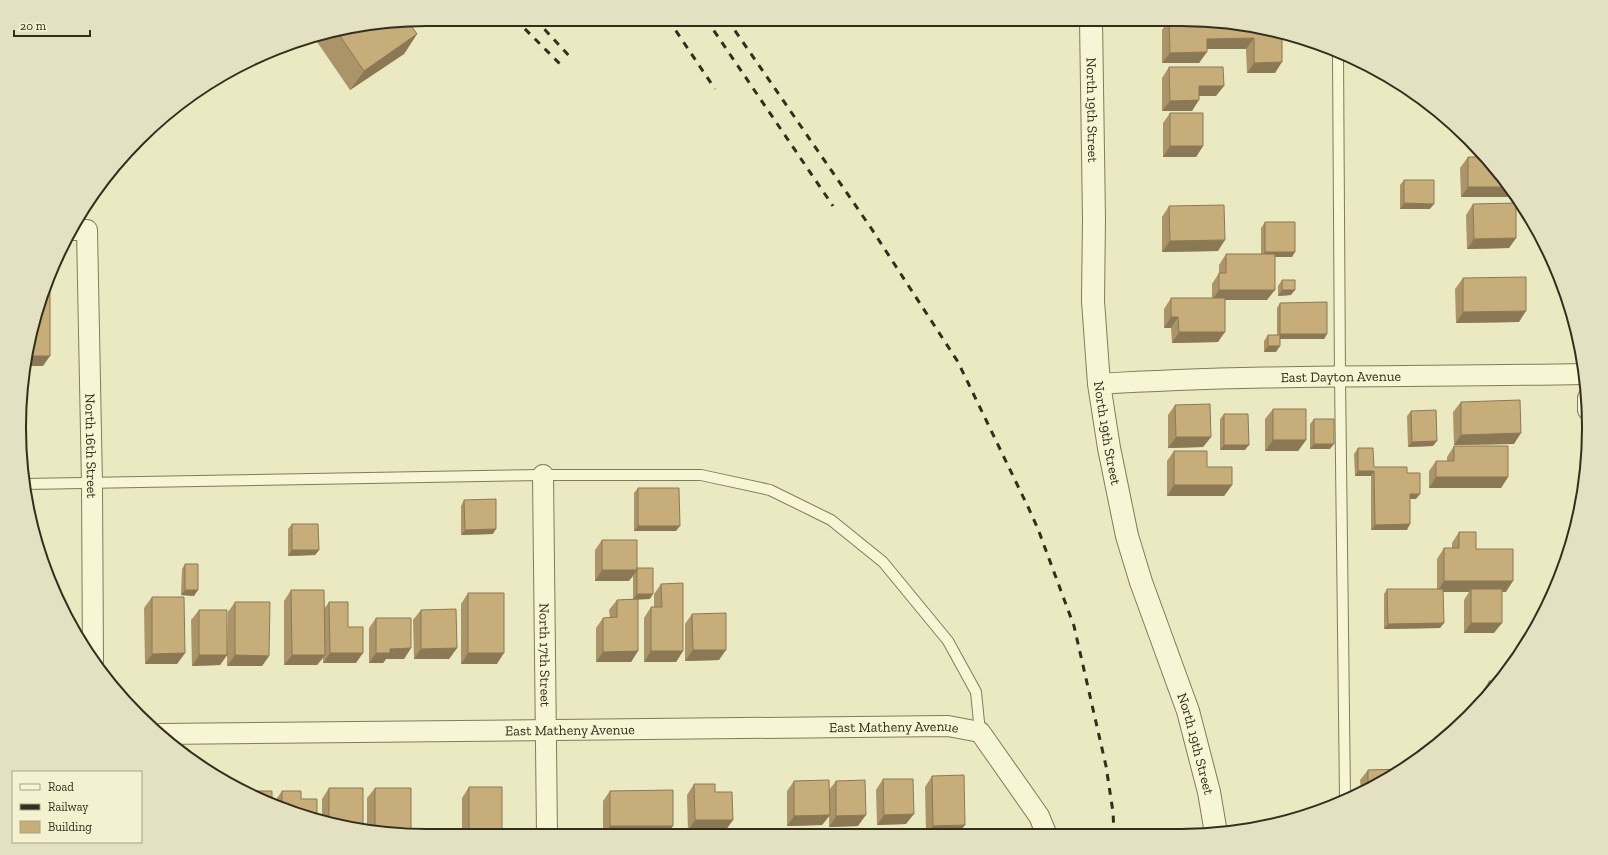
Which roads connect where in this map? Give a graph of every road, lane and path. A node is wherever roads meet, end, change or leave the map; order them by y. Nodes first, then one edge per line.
1 (1091, 26) edge
2 (1338, 59) edge
3 (80, 230) edge
4 (1579, 374) edge
5 (1340, 376) junction
6 (1099, 384) junction
7 (543, 475) junction
8 (30, 484) edge
9 (92, 484) junction
10 (93, 649) edge
11 (547, 729) junction
12 (980, 732) junction
13 (169, 734) edge
14 (1346, 793) edge
15 (1215, 827) edge
16 (547, 829) edge
17 (1044, 829) edge

1 - 6 street, North 19th Street
2 - 5 lane
3 - 9 street, North 16th Street
4 - 5 street, East Dayton Avenue
5 - 6 street, East Dayton Avenue
5 - 14 lane
6 - 15 street, North 19th Street
7 - 9 lane
7 - 11 street, North 17th Street
7 - 12 lane
8 - 9 lane
9 - 10 street, North 16th Street
11 - 12 street, East Matheny Avenue
11 - 13 street, East Matheny Avenue
11 - 16 street, North 17th Street
12 - 17 street

